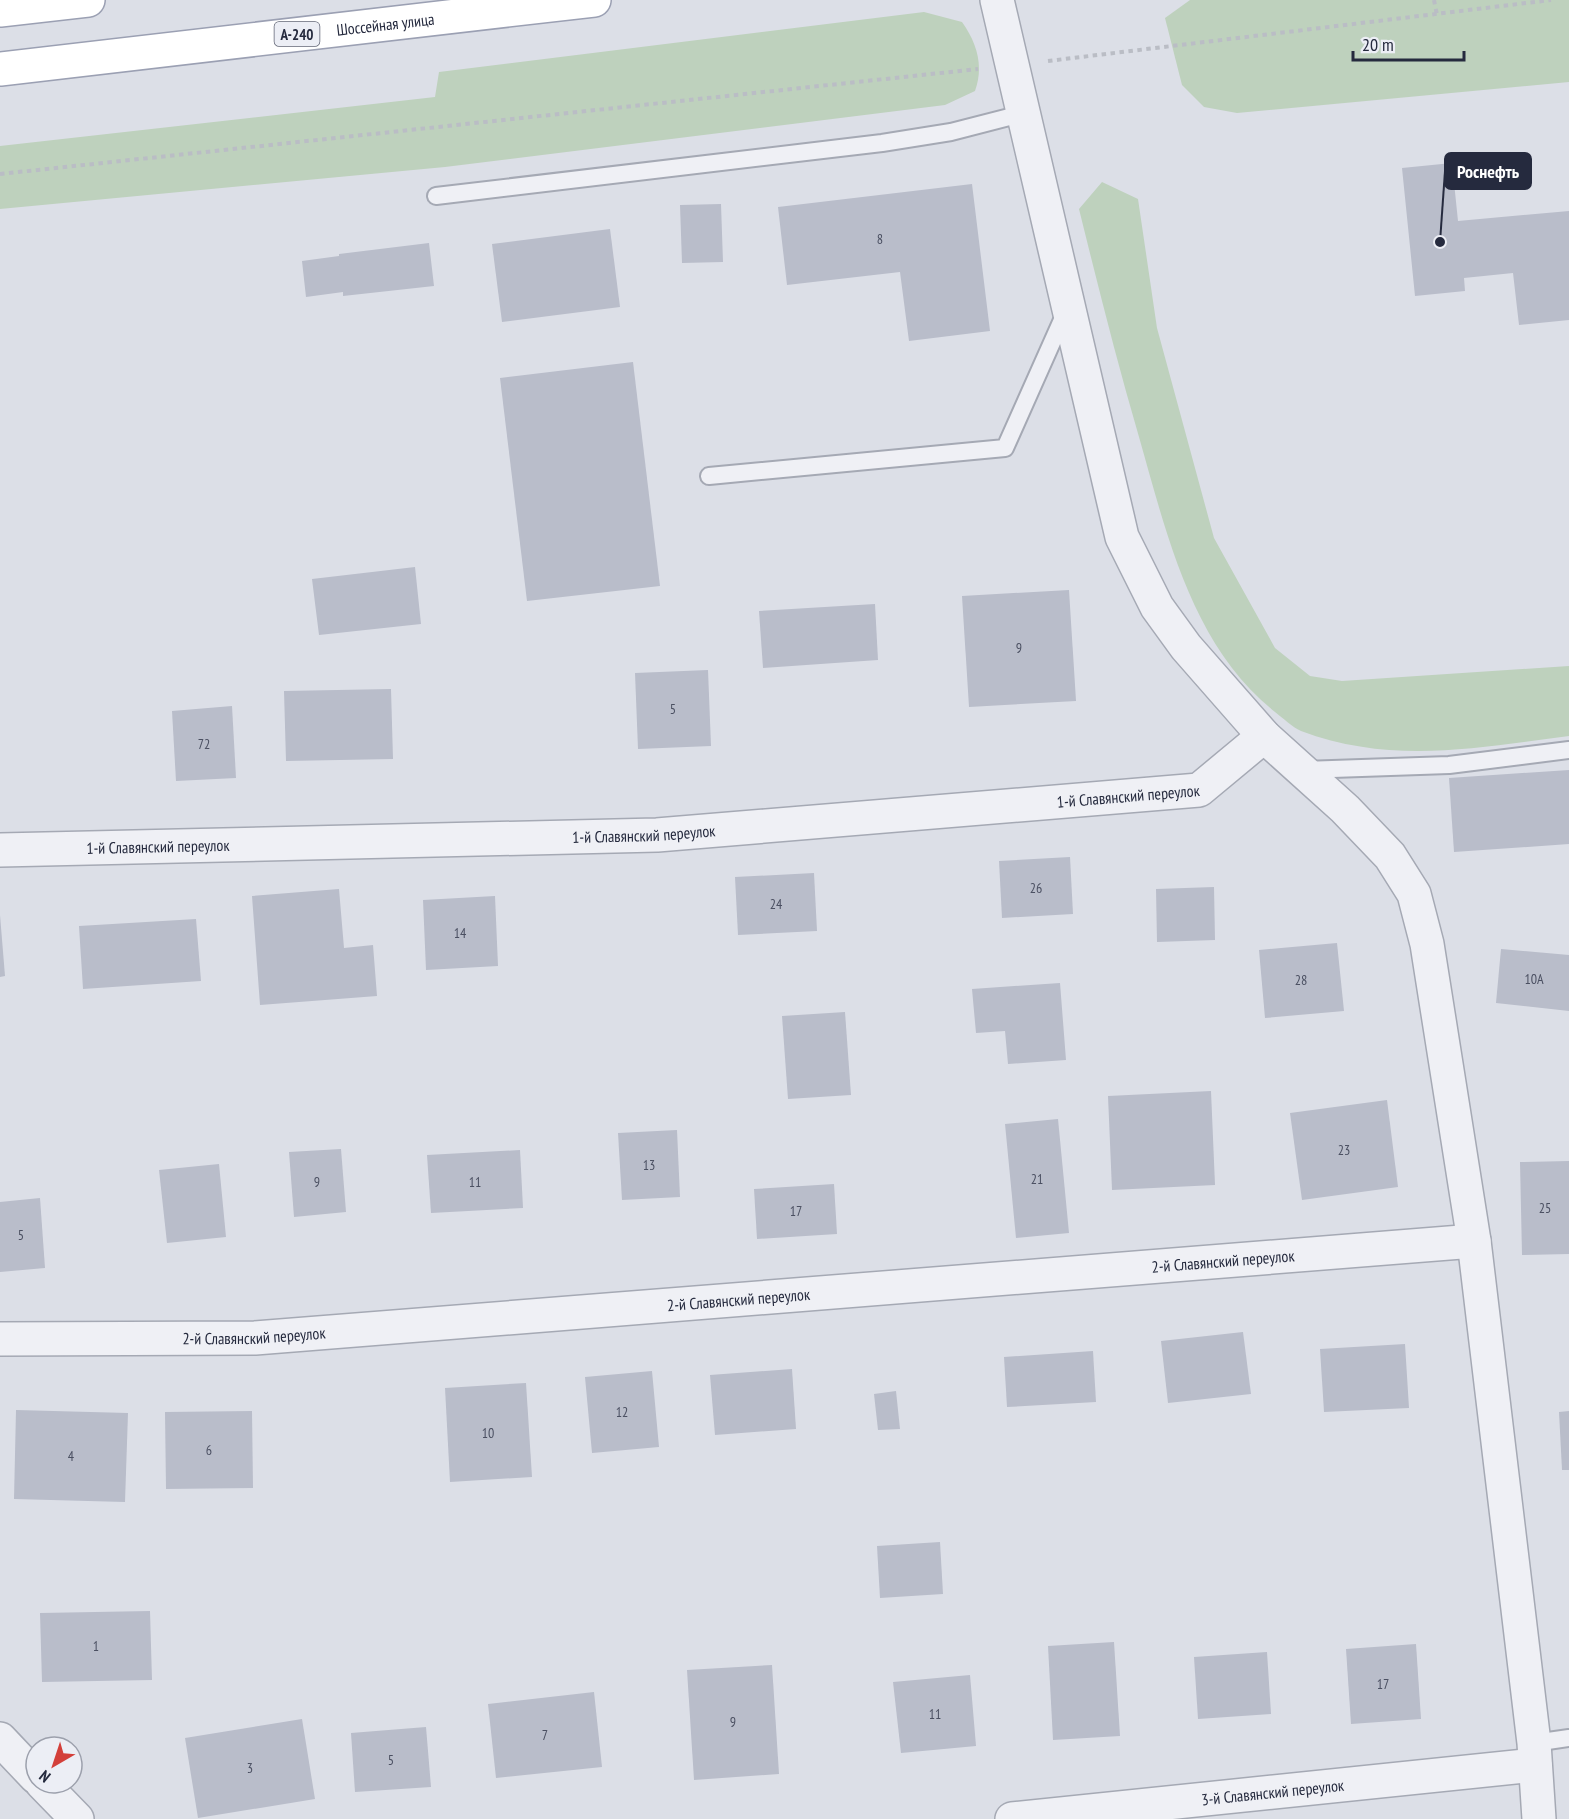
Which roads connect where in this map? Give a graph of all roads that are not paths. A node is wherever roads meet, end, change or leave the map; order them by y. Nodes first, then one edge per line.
1 (88, 0) edge
2 (594, 0) edge
3 (997, 0) edge
4 (0, 10) edge
5 (0, 69) edge
6 (1025, 113) junction
7 (436, 196) dead end
8 (1068, 308) junction
9 (709, 476) dead end
10 (1264, 736) junction
11 (1569, 750) edge
12 (1302, 770) junction
13 (0, 850) edge
14 (1474, 1241) junction
15 (0, 1339) edge
16 (1569, 1738) edge
17 (0, 1739) edge
18 (1534, 1754) junction
19 (24, 1764) edge
20 (54, 1795) edge
21 (77, 1819) edge
22 (1012, 1819) edge
23 (1539, 1819) edge

1 - 4 main road
2 - 5 main road, Шоссейная улица / А-240
3 - 6 street
6 - 7 lane
6 - 8 street
8 - 9 lane
8 - 10 street
10 - 12 street
10 - 13 street, 1-й Славянский переулок
11 - 12 lane
12 - 14 street
14 - 15 street, 2-й Славянский переулок
14 - 18 street
16 - 18 lane
17 - 19 street
18 - 22 street, 3-й Славянский переулок
18 - 23 street
20 - 21 street

